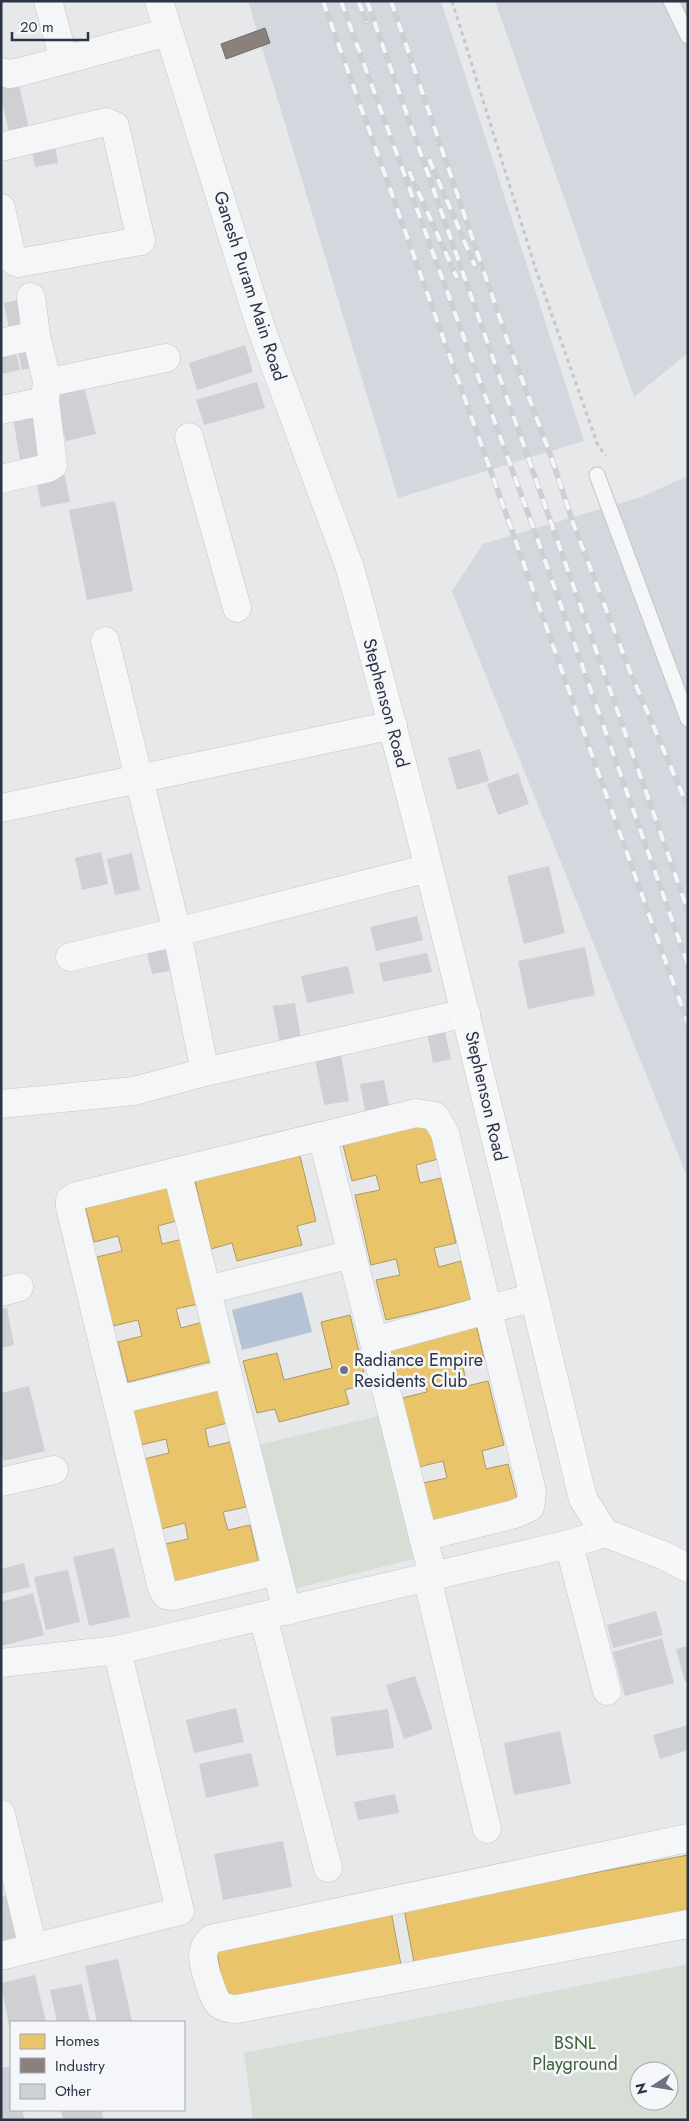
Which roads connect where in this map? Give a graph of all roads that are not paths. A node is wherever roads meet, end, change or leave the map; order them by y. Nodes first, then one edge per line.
1 (48, 1) edge
2 (158, 1) edge
3 (671, 1) edge
4 (168, 32) junction
5 (688, 36) edge
6 (64, 60) junction
7 (1, 72) edge
8 (1, 146) edge
9 (1, 208) edge
10 (8, 264) edge
11 (31, 297) dead end
12 (36, 335) junction
13 (1, 343) edge
14 (166, 358) dead end
15 (46, 390) junction
16 (1, 410) edge
17 (189, 437) dead end
18 (597, 475) dead end
19 (1, 479) edge
20 (350, 568) joint
21 (237, 608) dead end
22 (105, 640) dead end
23 (688, 719) edge
24 (393, 725) junction
25 (139, 779) junction
26 (1, 808) edge
27 (430, 868) junction
28 (177, 932) junction
29 (70, 956) dead end
30 (466, 1013) junction
31 (205, 1072) junction
32 (1, 1104) edge
33 (322, 1136) junction
34 (177, 1171) junction
35 (352, 1254) junction
36 (207, 1290) junction
37 (534, 1298) junction
38 (488, 1310) junction
39 (374, 1341) junction
40 (228, 1374) junction
41 (118, 1400) junction
42 (54, 1470) dead end
43 (1, 1482) edge
44 (605, 1533) junction
45 (423, 1537) junction
46 (569, 1544) junction
47 (688, 1568) edge
48 (277, 1571) junction
49 (430, 1577) junction
50 (275, 1613) junction
51 (117, 1650) junction
52 (1, 1663) edge
53 (607, 1691) dead end
54 (1, 1814) edge
55 (487, 1829) dead end
56 (688, 1838) edge
57 (328, 1868) dead end
58 (688, 1924) edge
59 (33, 1948) junction
60 (1, 1956) edge

1 - 6 street
2 - 4 street, Ganesh Puram Main Road
3 - 5 lane
4 - 6 street
4 - 20 street, Ganesh Puram Main Road
6 - 7 street
8 - 10 street
9 - 10 street
11 - 12 street
12 - 13 street
12 - 15 street
14 - 15 street
15 - 16 street
15 - 19 street
17 - 21 street
18 - 23 lane
20 - 24 main road, Stephenson Road
22 - 25 street
24 - 25 street
24 - 27 main road, Stephenson Road
25 - 26 street
25 - 28 street
27 - 28 street
27 - 30 main road, Stephenson Road
28 - 29 street
28 - 31 street
30 - 31 street
30 - 37 main road, Stephenson Road
31 - 32 street
33 - 34 street
33 - 35 street
33 - 38 street
34 - 36 street
34 - 41 street
35 - 36 street
35 - 39 street
36 - 40 street
37 - 38 street
37 - 44 main road, Stephenson Road
38 - 39 street
38 - 45 street
39 - 45 street
40 - 41 street
40 - 48 street
41 - 48 street
42 - 43 street
44 - 46 street
44 - 47 main road
45 - 49 street
46 - 49 street
46 - 53 street
48 - 50 street
49 - 50 street
49 - 55 street
50 - 51 street
50 - 57 street
51 - 52 street
51 - 59 street
54 - 59 street
56 - 58 street
59 - 60 street

